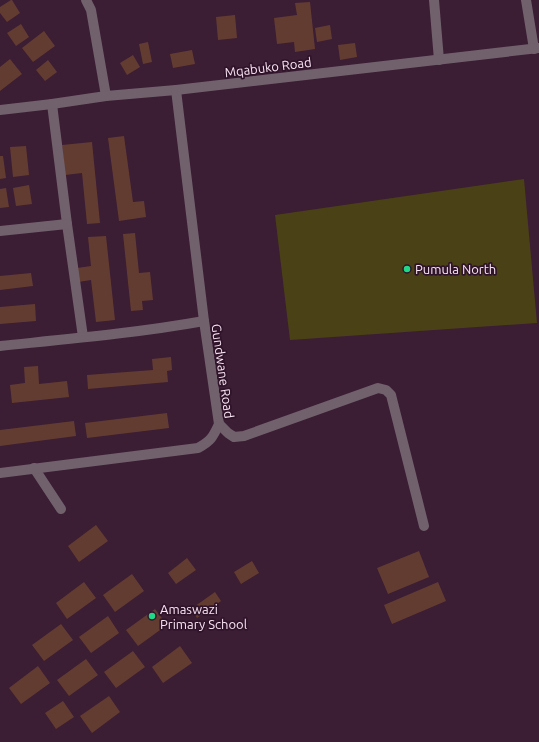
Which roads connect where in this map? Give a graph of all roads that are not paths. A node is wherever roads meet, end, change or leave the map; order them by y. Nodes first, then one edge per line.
1 (86, 0) edge
2 (434, 0) edge
3 (526, 0) edge
4 (536, 48) edge
5 (439, 60) junction
6 (176, 90) junction
7 (106, 96) junction
8 (52, 104) junction
9 (0, 110) edge
10 (67, 224) junction
11 (0, 231) edge
12 (204, 320) junction
13 (83, 337) junction
14 (0, 346) edge
15 (219, 424) junction
16 (34, 468) junction
17 (0, 472) edge
18 (61, 509) dead end
19 (424, 526) dead end

1 - 7 street
2 - 5 street
3 - 4 street
4 - 5 street, Mqabuko Road
5 - 6 street, Mqabuko Road
6 - 7 street, Mqabuko Road
6 - 12 street, Gundwane Road
7 - 8 street, Mqabuko Road
8 - 9 street, Mqabuko Road
8 - 10 street
10 - 11 street
10 - 13 street
12 - 13 street
12 - 15 street, Gundwane Road
13 - 14 street
15 - 16 street, Gundwane Road
15 - 19 street
16 - 17 street, Gundwane Road
16 - 18 street

